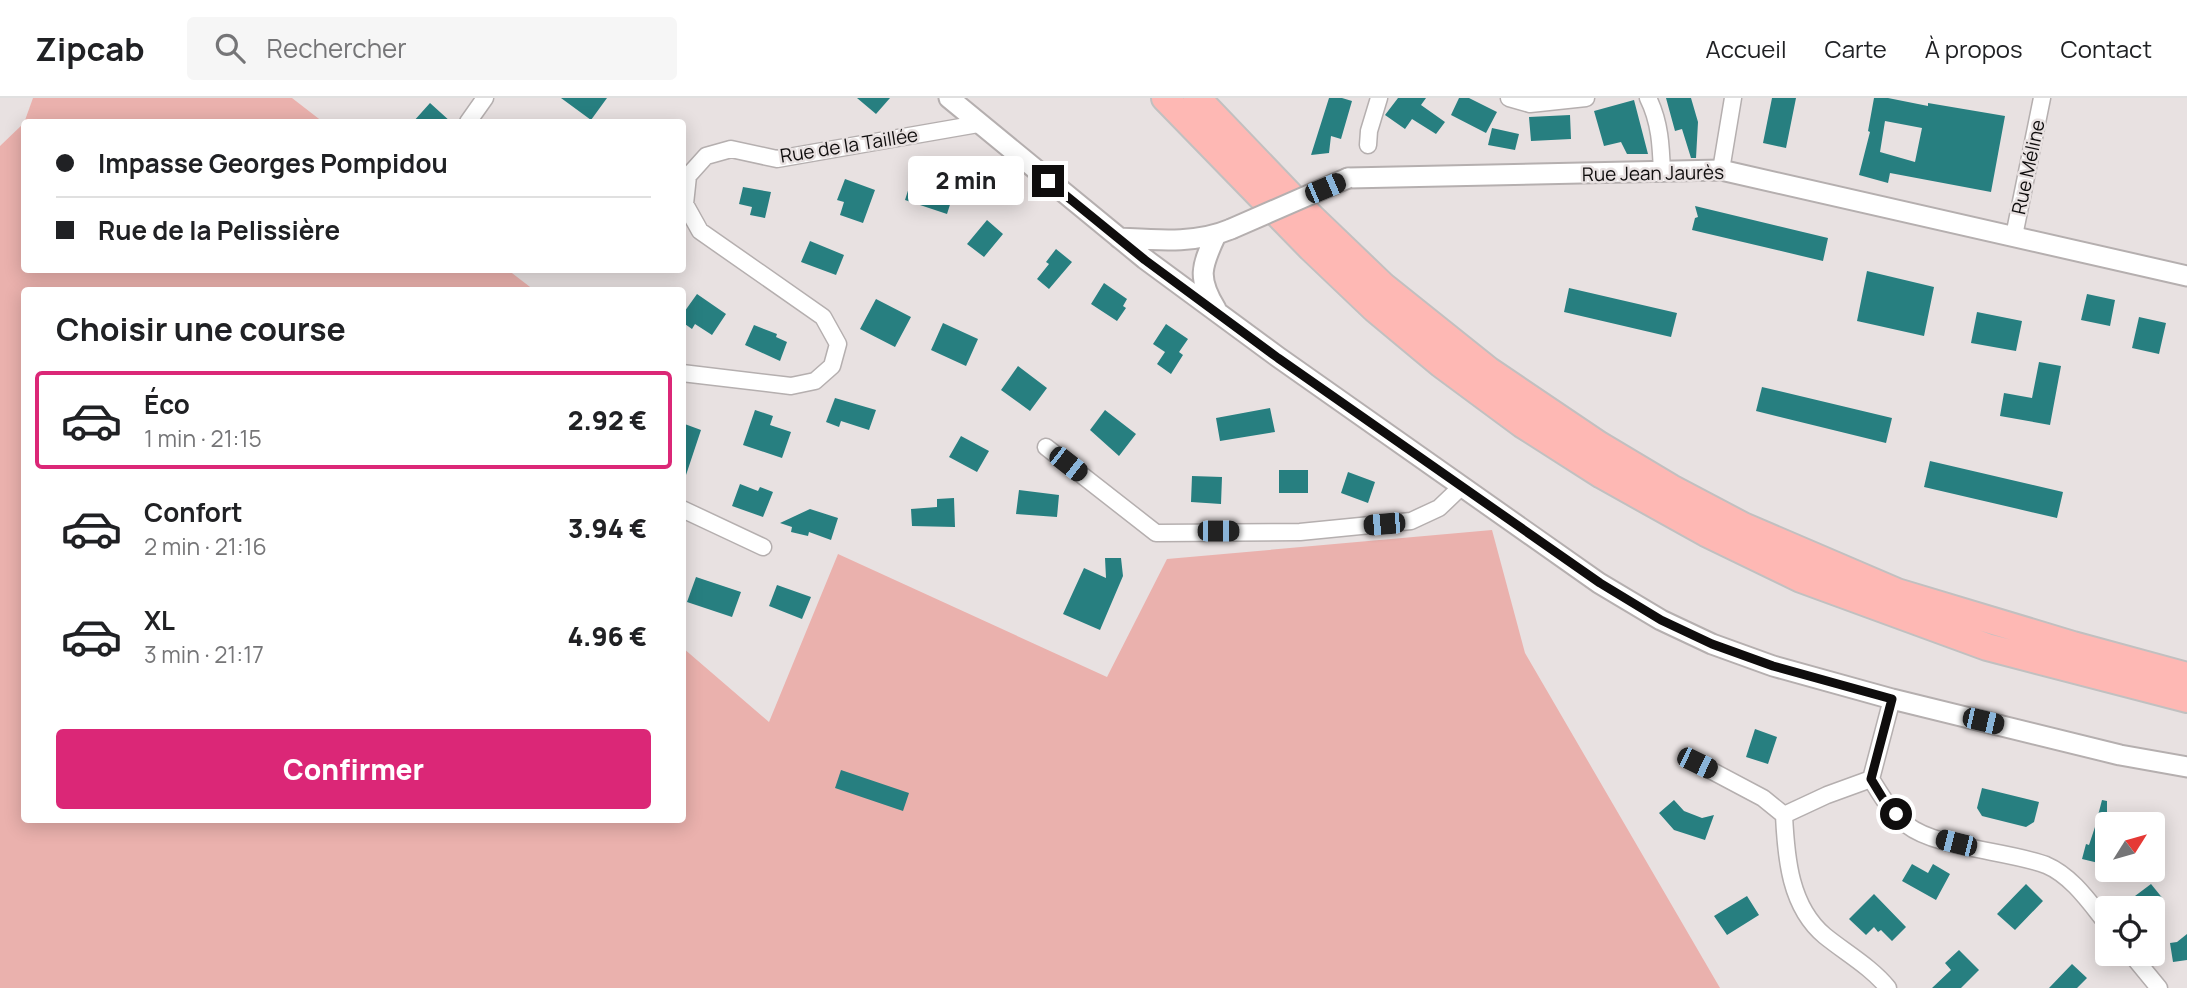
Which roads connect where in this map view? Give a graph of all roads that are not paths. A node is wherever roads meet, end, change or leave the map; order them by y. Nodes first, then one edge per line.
1 (485, 98) edge
2 (949, 98) edge
3 (1165, 98) edge
4 (1197, 98) edge
5 (1379, 98) edge
6 (1586, 98) edge
7 (1648, 98) edge
8 (1733, 98) edge
9 (2042, 98) edge
10 (1515, 100) edge
11 (470, 119) edge
12 (978, 124) junction
13 (1368, 145) dead end
14 (1721, 170) junction
15 (1662, 173) junction
16 (686, 194) edge
17 (686, 206) edge
18 (1223, 232) junction
19 (2014, 236) junction
20 (1119, 238) junction
21 (2187, 276) edge
22 (1218, 313) junction
23 (686, 373) edge
24 (1046, 447) dead end
25 (1461, 487) junction
26 (686, 511) edge
27 (763, 547) dead end
28 (2187, 676) edge
29 (1892, 699) junction
30 (2187, 699) edge
31 (1697, 763) dead end
32 (2187, 767) edge
33 (1871, 779) junction
34 (1784, 815) junction
35 (2095, 909) edge
36 (2141, 966) edge
37 (1888, 988) edge
38 (2159, 988) edge

1 - 11 street
2 - 12 street
3 - 30 highway
4 - 28 highway
5 - 13 street
6 - 10 street
7 - 15 street
8 - 14 street
9 - 19 street, Rue Méline
12 - 16 street, Rue de la Taillée
12 - 20 street
14 - 15 street, Rue Jean Jaurès
14 - 19 street, Rue Jean Jaurès
15 - 18 street, Rue Jean Jaurès, bridge
17 - 23 street, Rue de la Taillée
18 - 20 street, Rue Jean Jaurès
18 - 22 street
19 - 21 street, Rue Jean Jaurès
20 - 22 street
22 - 25 street
24 - 25 street
25 - 29 street
26 - 27 street
29 - 32 street
29 - 33 street
31 - 34 street
33 - 34 street
33 - 35 street
34 - 37 street
36 - 38 street

